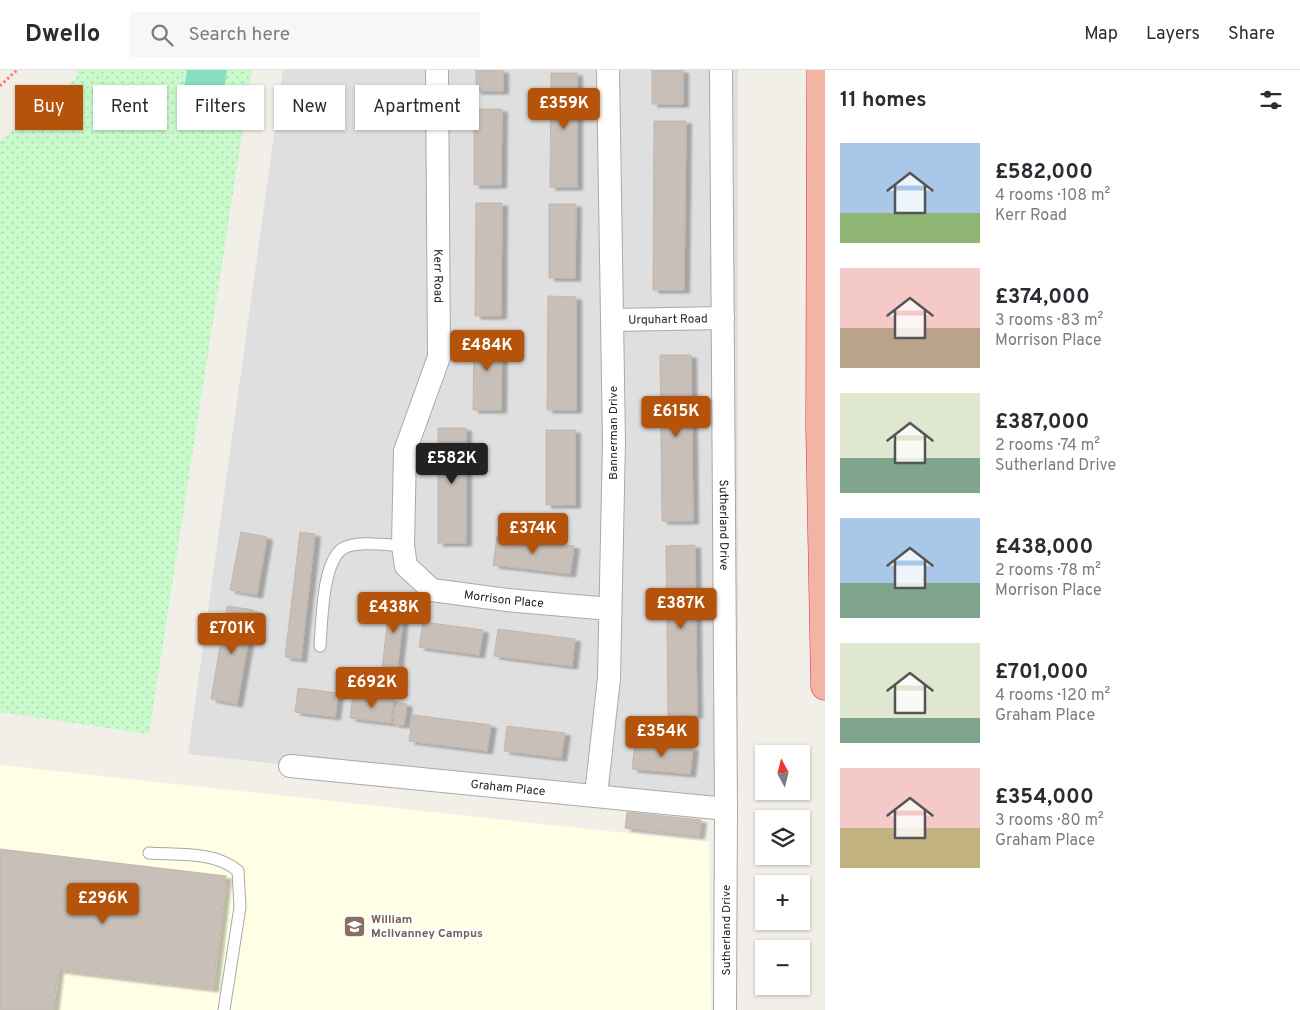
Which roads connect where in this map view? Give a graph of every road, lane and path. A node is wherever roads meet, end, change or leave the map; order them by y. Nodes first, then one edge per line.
1 (17, 70) edge
2 (438, 70) edge
3 (608, 70) edge
4 (721, 70) edge
5 (821, 70) edge
6 (0, 86) edge
7 (722, 318) junction
8 (614, 320) junction
9 (405, 556) junction
10 (610, 609) junction
11 (320, 646) dead end
12 (825, 686) edge
13 (290, 766) dead end
14 (596, 795) junction
15 (726, 809) junction
16 (149, 853) dead end
17 (224, 1010) edge
18 (725, 1010) edge

1 - 6 path
2 - 9 street, Kerr Road
3 - 8 street, Bannerman Drive
4 - 7 street, Sutherland Drive
5 - 12 highway
7 - 8 street, Urquhart Road
7 - 15 street, Sutherland Drive
8 - 10 street, Bannerman Drive
9 - 10 street, Morrison Place
9 - 11 lane
10 - 14 street, Bannerman Drive
13 - 14 street, Graham Place
14 - 15 street, Graham Place
15 - 18 street, Sutherland Drive
16 - 17 lane

